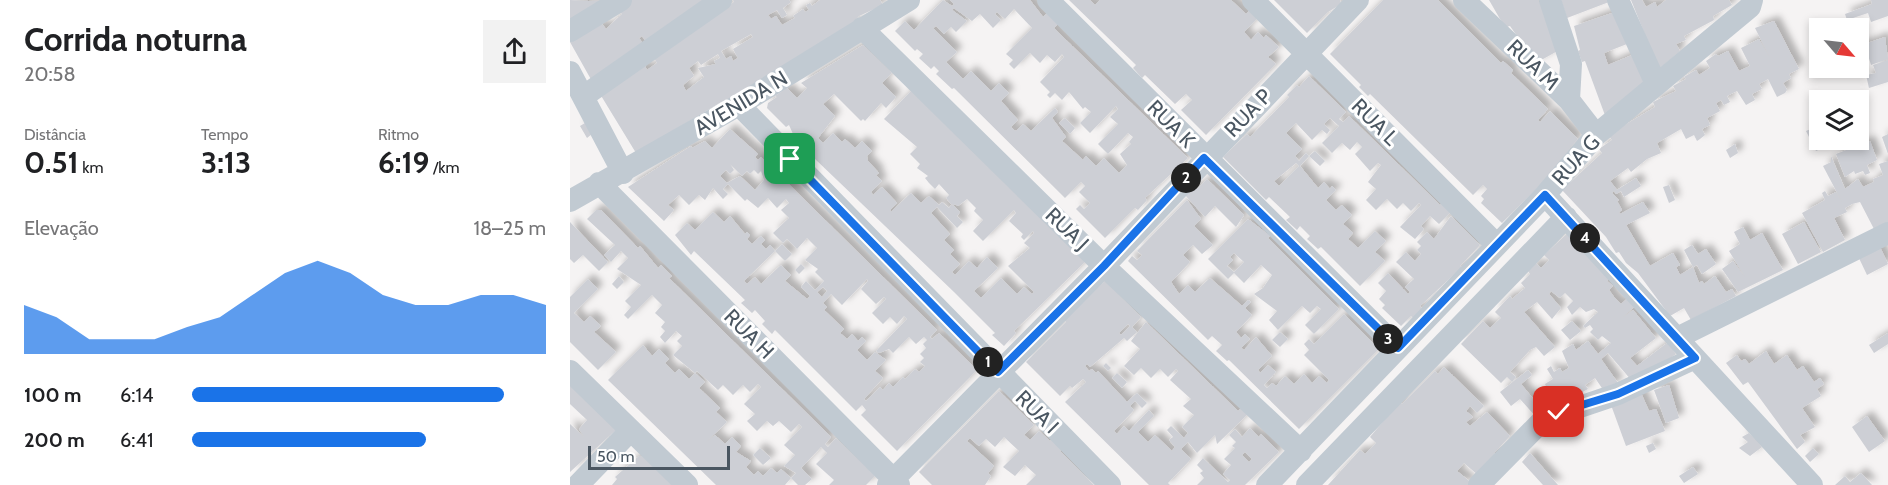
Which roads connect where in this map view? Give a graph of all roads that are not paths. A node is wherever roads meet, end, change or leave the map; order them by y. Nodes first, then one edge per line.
1 (621, 0) edge
2 (721, 0) edge
3 (909, 0) edge
4 (1048, 0) edge
5 (1253, 0) edge
6 (1358, 0) edge
7 (1464, 0) edge
8 (1550, 0) edge
9 (1618, 0) edge
10 (1751, 4) edge
11 (862, 28) junction
12 (570, 31) edge
13 (1306, 54) junction
14 (570, 72) edge
15 (1656, 84) junction
16 (584, 96) junction
17 (1569, 100) junction
18 (739, 105) junction
19 (1596, 135) junction
20 (1204, 158) junction
21 (623, 173) junction
22 (599, 183) junction
23 (1545, 195) junction
24 (570, 201) edge
25 (1566, 217) junction
26 (1888, 232) edge
27 (1496, 244) junction
28 (1104, 266) junction
29 (1677, 338) junction
30 (1398, 348) junction
31 (1695, 358) junction
32 (570, 371) edge
33 (998, 372) junction
34 (630, 431) junction
35 (1301, 451) junction
36 (893, 483) edge
37 (578, 485) edge
38 (687, 485) edge
39 (1110, 485) edge
40 (1267, 485) edge
41 (1307, 485) edge
42 (1479, 485) edge
43 (1812, 485) edge

1 - 12 street
2 - 16 street
3 - 11 street, AVENIDA N
4 - 20 street, RUA K
5 - 13 street, RUA L
6 - 13 street, RUA P
7 - 17 street, RUA M
8 - 17 street
9 - 15 street
10 - 15 street, RUA G
11 - 18 street, AVENIDA N
11 - 28 street, RUA J
13 - 20 street, RUA P
13 - 27 street, RUA L
14 - 16 street
15 - 19 street, RUA G
16 - 21 street
17 - 19 street, RUA M
18 - 21 street, AVENIDA N
18 - 33 street, RUA I
19 - 23 street, RUA G
20 - 28 street, RUA P
20 - 30 street, RUA K
21 - 22 street, AVENIDA N
22 - 24 street, AVENIDA N
22 - 36 street, RUA H
23 - 25 street
23 - 27 street, RUA G
25 - 29 street
25 - 41 street, RUA G
26 - 29 street
27 - 30 street, RUA G
28 - 33 street, RUA P
28 - 35 street, RUA J
29 - 31 street
30 - 35 street, RUA G
31 - 42 street
31 - 43 street
32 - 34 street
33 - 36 street, RUA P
33 - 39 street, RUA I
34 - 37 street
34 - 38 street
35 - 40 street, RUA G

